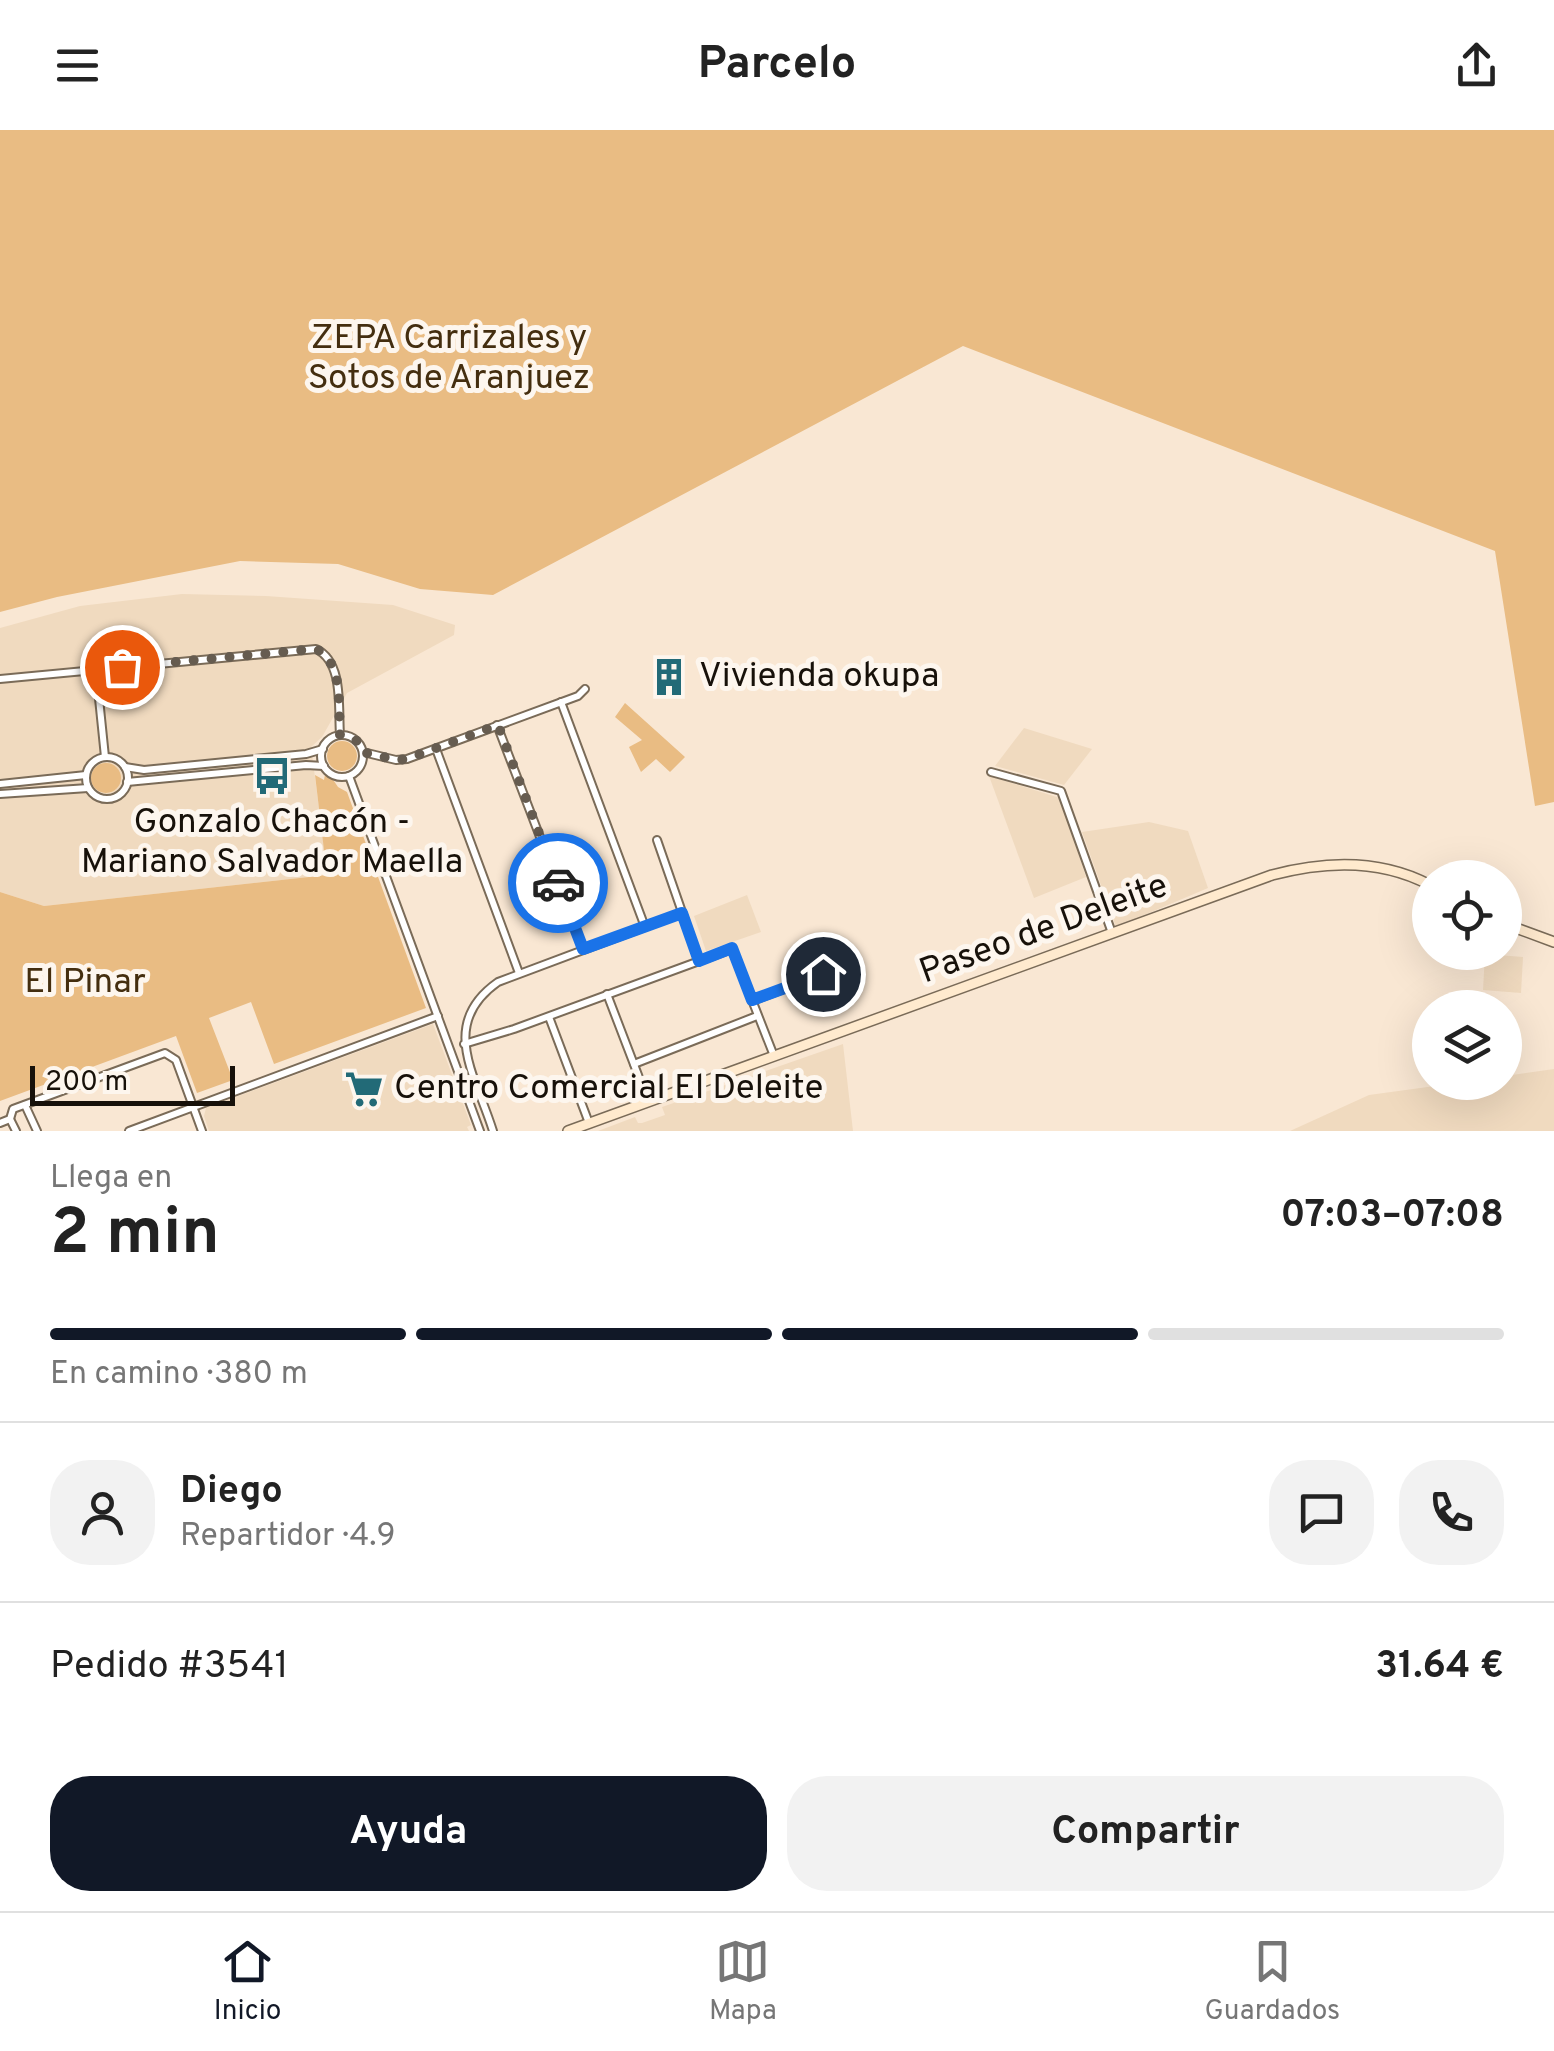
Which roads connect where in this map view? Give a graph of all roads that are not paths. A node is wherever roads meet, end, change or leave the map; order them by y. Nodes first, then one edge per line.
1 (96, 669) junction
2 (0, 678) edge
3 (585, 689) dead end
4 (561, 702) junction
5 (498, 725) junction
6 (340, 735) junction
7 (436, 748) junction
8 (322, 749) junction
9 (362, 752) junction
10 (105, 757) junction
11 (324, 766) junction
12 (124, 767) junction
13 (992, 772) dead end
14 (86, 775) junction
15 (349, 776) junction
16 (127, 782) junction
17 (0, 784) edge
18 (88, 788) junction
19 (0, 794) edge
20 (657, 840) dead end
21 (1412, 879) edge
22 (682, 913) junction
23 (645, 926) junction
24 (1522, 930) edge
25 (1112, 934) junction
26 (1554, 942) edge
27 (583, 949) junction
28 (699, 961) junction
29 (520, 974) junction
30 (823, 974) dead end
31 (607, 994) junction
32 (752, 1000) junction
33 (438, 1016) junction
34 (549, 1016) junction
35 (758, 1016) junction
36 (464, 1044) junction
37 (774, 1056) junction
38 (634, 1064) junction
39 (648, 1101) junction
40 (25, 1104) junction
41 (194, 1107) junction
42 (10, 1119) junction
43 (0, 1122) edge
44 (589, 1123) junction
45 (16, 1131) edge
46 (36, 1131) edge
47 (129, 1131) edge
48 (202, 1131) edge
49 (480, 1131) edge
50 (493, 1131) edge
51 (568, 1131) edge

1 - 2 street
1 - 6 street
1 - 10 street
3 - 4 street
4 - 5 street
4 - 23 street
5 - 7 street
5 - 27 street
6 - 8 street
6 - 9 street
7 - 9 street
7 - 29 street
8 - 11 street
8 - 12 street
9 - 15 street
10 - 12 street
10 - 14 street
11 - 15 street
11 - 16 street
12 - 16 street
13 - 25 street
14 - 17 street
14 - 18 street
15 - 33 street
16 - 18 street
18 - 19 street
20 - 22 street
21 - 25 main road, Paseo de Deleite
22 - 23 street
22 - 28 street
23 - 27 street
24 - 26 main road
25 - 37 main road, Paseo de Deleite
27 - 29 street
28 - 31 street
28 - 32 street
29 - 36 street
30 - 32 street
31 - 34 street
31 - 38 street
32 - 35 street
33 - 41 street
33 - 49 street
34 - 36 street
34 - 44 street
35 - 37 street
35 - 38 street
36 - 50 street
37 - 39 main road, Paseo de Deleite
38 - 39 street
39 - 44 main road, Paseo de Deleite
40 - 41 street
40 - 42 street
40 - 46 street
41 - 47 street
41 - 48 street
42 - 43 street
42 - 45 street
44 - 51 main road, Paseo de Deleite

